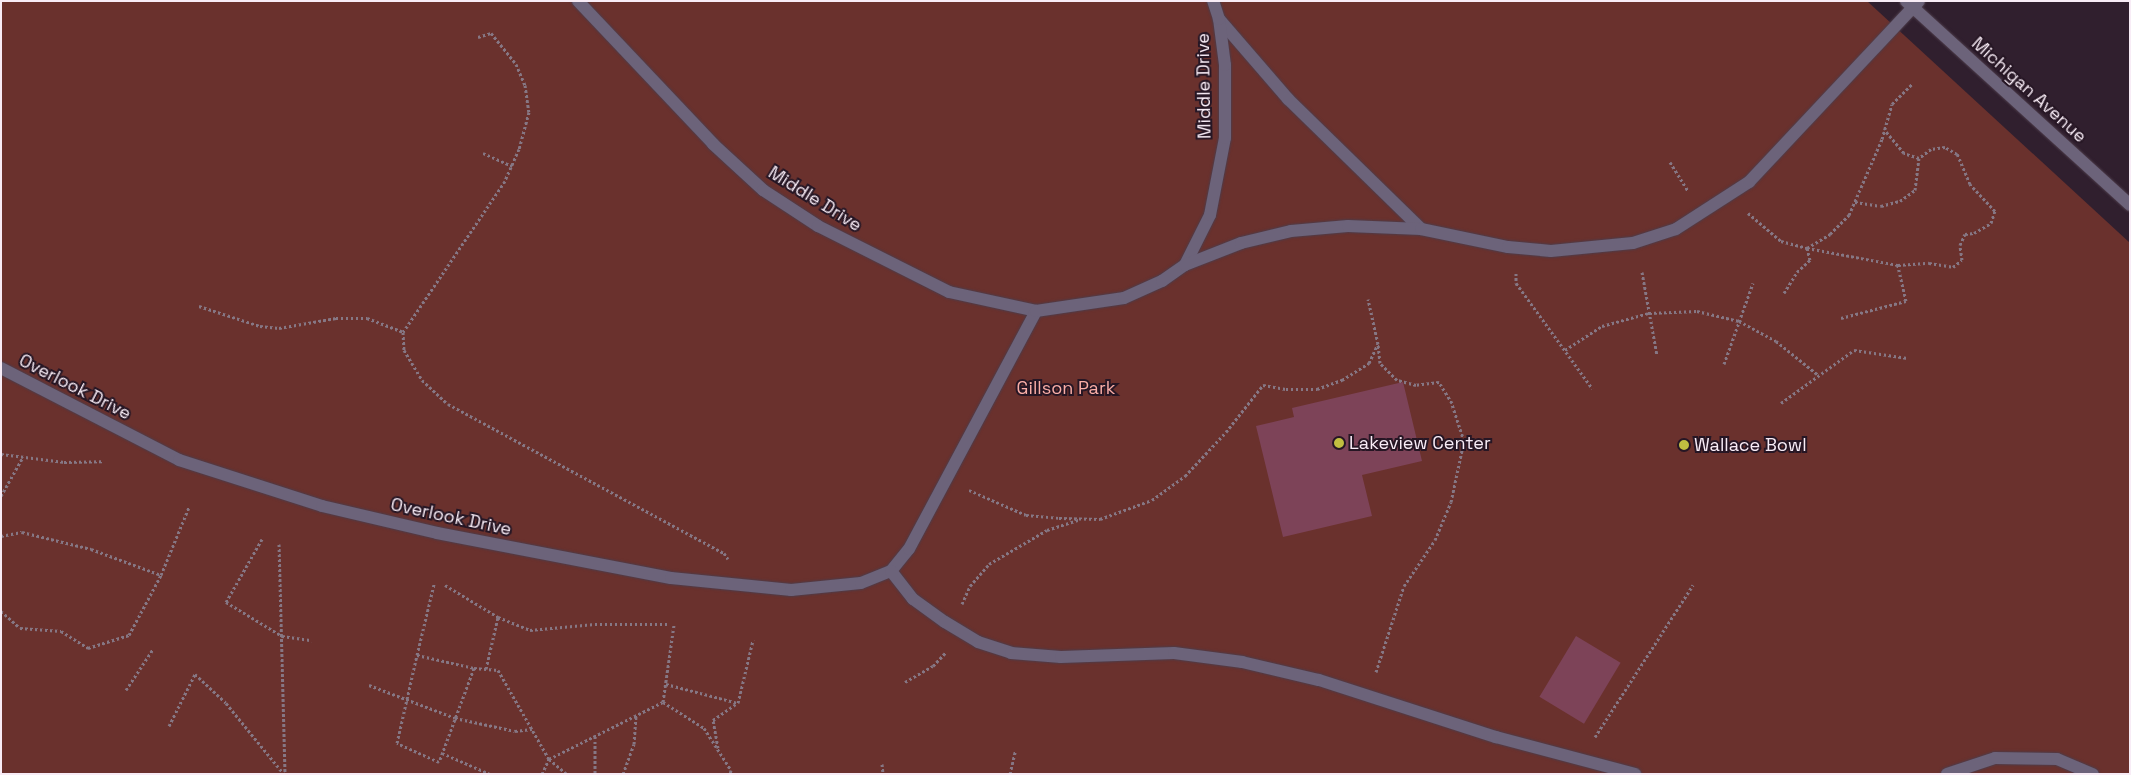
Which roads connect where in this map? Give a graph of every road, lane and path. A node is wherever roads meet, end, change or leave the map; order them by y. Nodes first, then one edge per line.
1 (578, 1) edge
2 (1214, 1) edge
3 (1912, 3) edge
4 (1220, 19) junction
5 (478, 37) dead end
6 (1912, 84) dead end
7 (1885, 130) junction
8 (483, 153) dead end
9 (1918, 158) junction
10 (1670, 162) dead end
11 (512, 166) junction
12 (1729, 197) junction
13 (1855, 202) junction
14 (2130, 205) edge
15 (1703, 214) junction
16 (1421, 230) junction
17 (1807, 248) junction
18 (1523, 249) junction
19 (1898, 265) junction
20 (1185, 266) junction
21 (1642, 272) dead end
22 (1753, 283) dead end
23 (1784, 293) dead end
24 (1368, 299) dead end
25 (198, 306) dead end
26 (1036, 311) junction
27 (1649, 313) junction
28 (1841, 318) dead end
29 (1739, 321) junction
30 (403, 332) junction
31 (1378, 344) junction
32 (1565, 350) junction
33 (1657, 355) dead end
34 (1907, 358) dead end
35 (1724, 364) dead end
36 (1, 368) edge
37 (1817, 374) junction
38 (1592, 388) dead end
39 (1781, 403) dead end
40 (1, 454) edge
41 (23, 457) junction
42 (103, 461) dead end
43 (945, 480) junction
44 (1, 496) edge
45 (189, 507) dead end
46 (1081, 519) junction
47 (1, 536) edge
48 (262, 539) dead end
49 (279, 544) dead end
50 (890, 570) junction
51 (161, 575) junction
52 (434, 584) dead end
53 (445, 585) dead end
54 (747, 585) junction
55 (1693, 585) dead end
56 (1, 611) edge
57 (498, 616) junction
58 (667, 624) dead end
59 (674, 625) dead end
60 (952, 626) junction
61 (282, 636) junction
62 (312, 640) dead end
63 (753, 640) dead end
64 (153, 649) dead end
65 (417, 655) junction
66 (474, 668) junction
67 (486, 669) junction
68 (905, 682) dead end
69 (666, 684) junction
70 (369, 686) dead end
71 (126, 690) dead end
72 (1372, 697) junction
73 (406, 702) junction
74 (664, 702) junction
75 (738, 703) junction
76 (636, 716) junction
77 (455, 718) junction
78 (169, 726) dead end
79 (532, 729) junction
80 (595, 736) junction
81 (719, 752) junction
82 (1014, 752) dead end
83 (442, 753) junction
84 (549, 759) junction
85 (1580, 761) junction
86 (882, 764) dead end
87 (731, 772) edge
88 (284, 774) edge
89 (490, 774) edge
90 (542, 774) edge
91 (567, 774) edge
92 (595, 774) edge
93 (623, 774) edge
94 (883, 774) edge
95 (1010, 774) edge
96 (1635, 774) edge
97 (1947, 774) edge
98 (2093, 774) edge

1 - 26 street, Middle Drive
2 - 4 street
3 - 12 street
3 - 14 street, Michigan Avenue
4 - 16 street
4 - 20 street, Middle Drive
5 - 11 path
6 - 7 path
7 - 9 path
7 - 13 path
8 - 11 path
9 - 13 path
9 - 19 path
10 - 15 path
11 - 30 path
12 - 15 street
12 - 17 path
13 - 17 path
15 - 18 street
16 - 18 street
16 - 20 street
17 - 19 path
17 - 23 path
18 - 32 path
19 - 28 path
20 - 26 street
21 - 27 path
22 - 29 path
24 - 31 path
25 - 30 path
26 - 43 street, Overlook Drive
27 - 29 path
27 - 32 path
27 - 33 path
29 - 35 path
29 - 37 path
30 - 54 path
31 - 46 path
31 - 72 path
32 - 38 path
34 - 37 path
36 - 54 street, Overlook Drive
37 - 39 path
40 - 41 path
41 - 42 path
41 - 44 path
43 - 46 path
43 - 50 street, Overlook Drive
45 - 51 path
46 - 60 path
47 - 51 path
48 - 61 path
49 - 61 path
50 - 54 street, Overlook Drive
50 - 60 street
51 - 56 path
52 - 65 path
53 - 57 path
55 - 85 path
57 - 58 path
57 - 67 path
59 - 69 path
60 - 68 path
60 - 72 street
61 - 62 path
61 - 88 path
63 - 75 path
64 - 71 path
65 - 66 path
65 - 73 path
66 - 67 path
66 - 77 path
67 - 79 path
69 - 74 path
69 - 75 path
70 - 73 path
72 - 85 street
73 - 77 path
73 - 83 path
74 - 76 path
74 - 81 path
75 - 81 path
76 - 80 path
76 - 93 path
77 - 79 path
77 - 83 path
78 - 88 path
79 - 84 path
80 - 84 path
80 - 92 path
81 - 87 path
82 - 95 path
83 - 89 path
84 - 90 path
84 - 91 path
85 - 96 street
86 - 94 path
97 - 98 street

